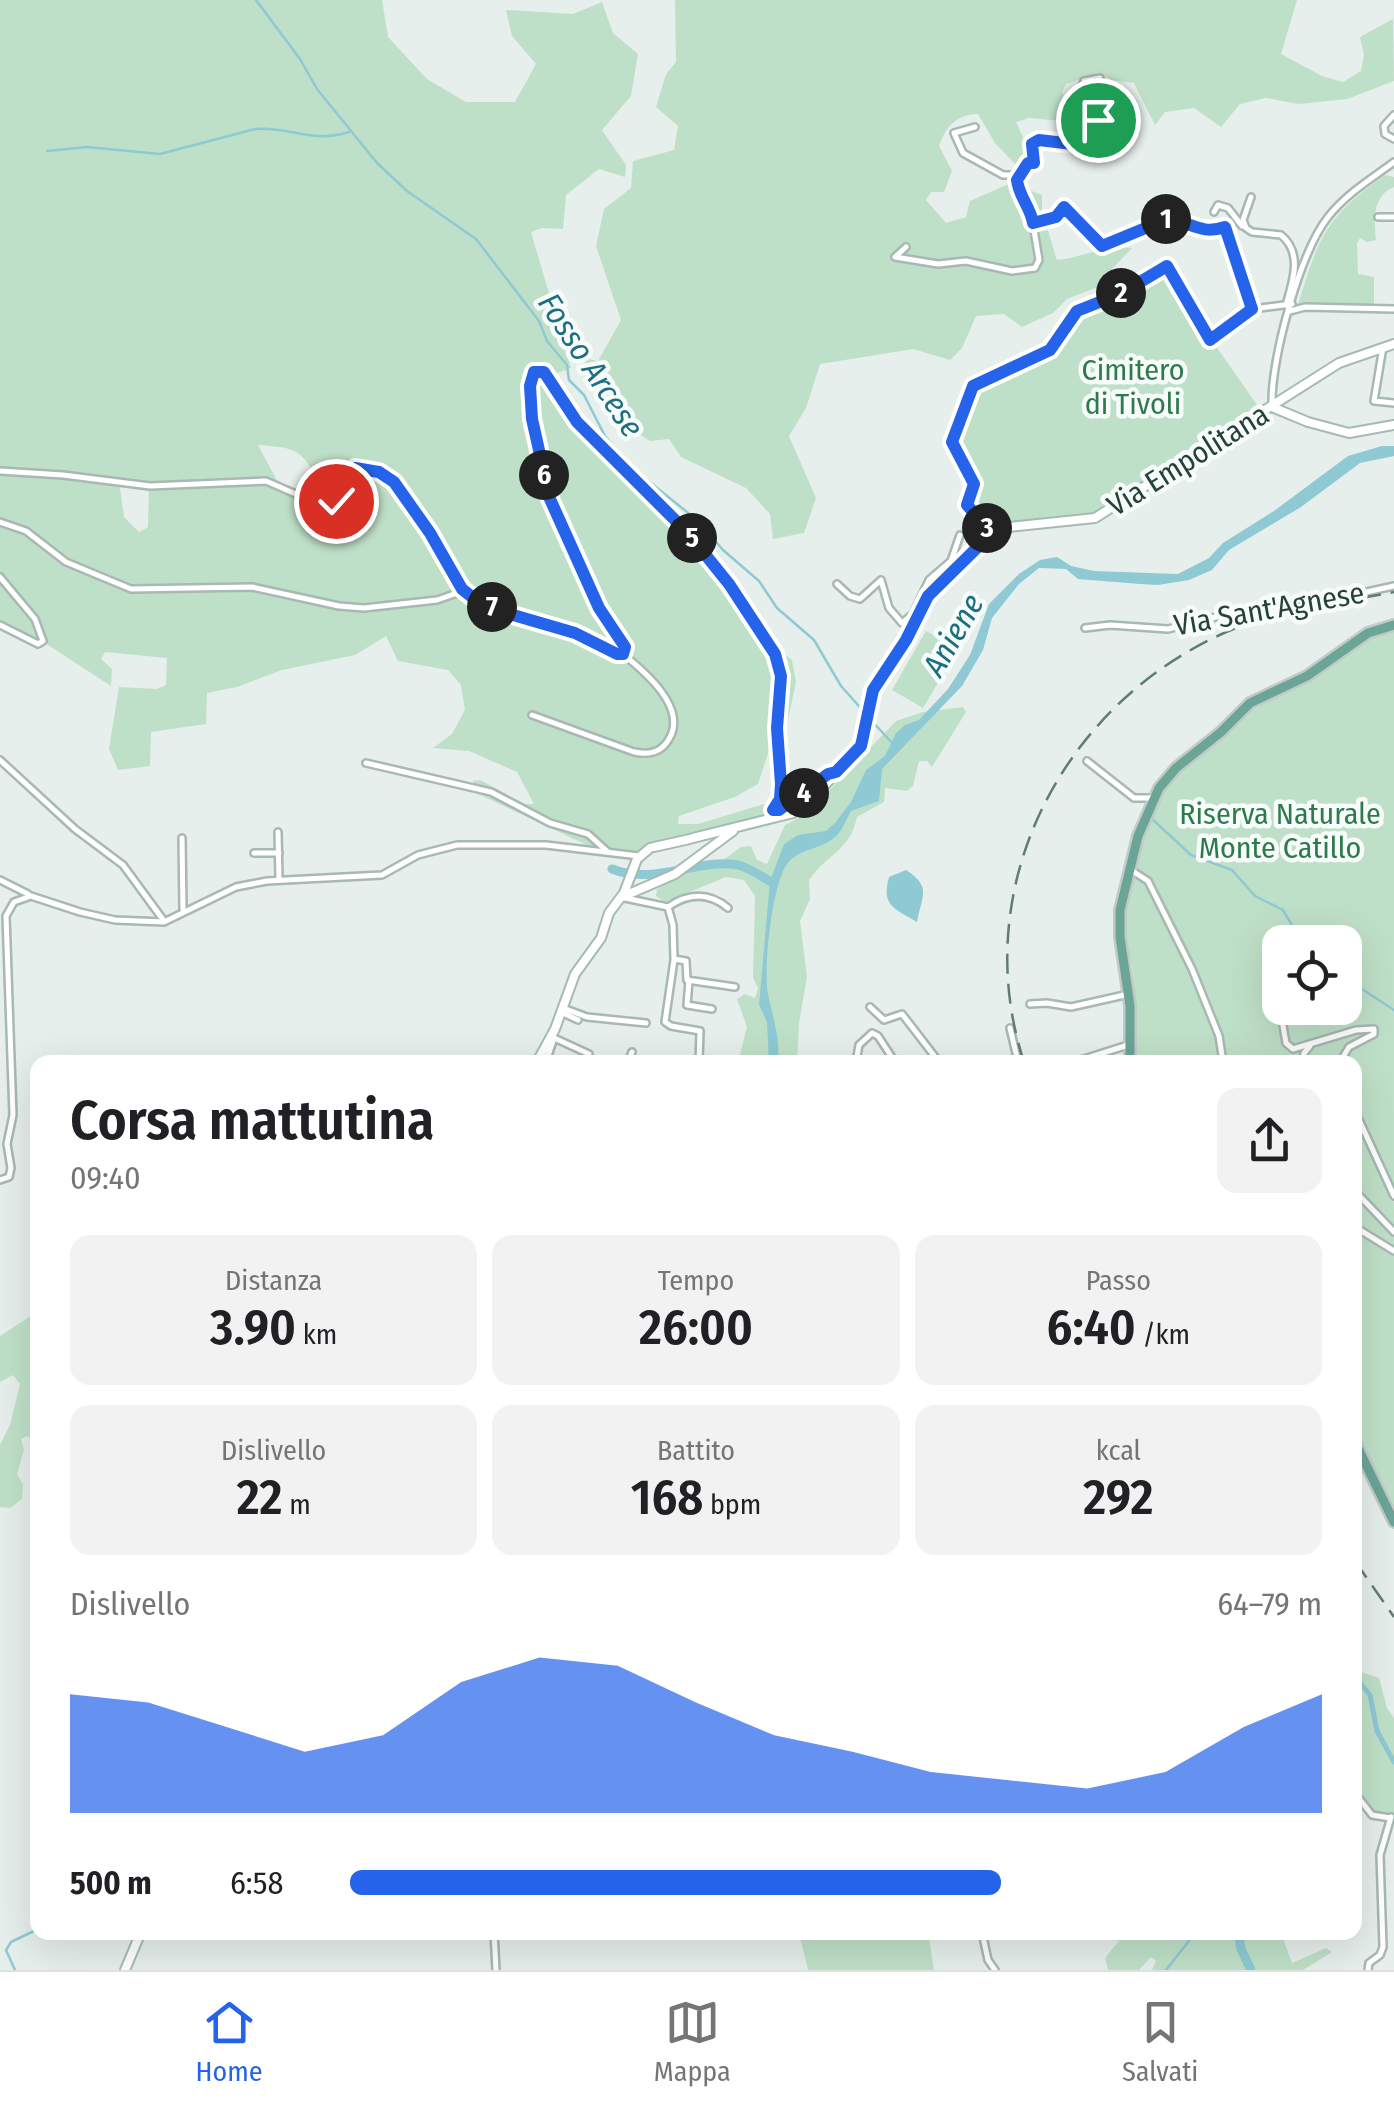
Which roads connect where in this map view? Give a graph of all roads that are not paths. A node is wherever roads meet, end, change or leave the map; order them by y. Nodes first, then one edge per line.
1 (1100, 78) dead end
2 (1394, 116) edge
3 (974, 128) dead end
4 (1394, 139) edge
5 (1394, 164) edge
6 (1018, 175) junction
7 (1251, 197) dead end
8 (1214, 212) dead end
9 (1394, 217) edge
10 (1378, 218) dead end
11 (1033, 223) junction
12 (1246, 228) junction
13 (906, 247) dead end
14 (1290, 306) junction
15 (1252, 309) junction
16 (1394, 309) edge
17 (1394, 344) edge
18 (1383, 347) junction
19 (1394, 403) edge
20 (1272, 407) junction
21 (1394, 424) edge
22 (0, 471) edge
23 (0, 522) edge
24 (992, 533) junction
25 (960, 536) dead end
26 (0, 577) edge
27 (837, 584) dead end
28 (1394, 586) edge
29 (464, 590) junction
30 (921, 607) junction
31 (914, 615) junction
32 (1394, 625) edge
33 (0, 626) edge
34 (1085, 628) dead end
35 (623, 654) junction
36 (532, 714) dead end
37 (0, 760) edge
38 (1086, 761) dead end
39 (366, 762) dead end
40 (836, 772) junction
41 (1154, 798) junction
42 (740, 826) junction
43 (278, 832) dead end
44 (706, 835) junction
45 (182, 838) dead end
46 (710, 846) junction
47 (608, 852) junction
48 (279, 853) junction
49 (254, 854) dead end
50 (637, 858) junction
51 (1128, 869) junction
52 (0, 880) edge
53 (280, 880) junction
54 (628, 884) junction
55 (639, 890) junction
56 (32, 896) junction
57 (622, 898) junction
58 (668, 907) junction
59 (728, 908) dead end
60 (183, 910) junction
61 (164, 922) junction
62 (674, 959) junction
63 (688, 981) junction
64 (735, 987) dead end
65 (1129, 994) junction
66 (1030, 1004) dead end
67 (870, 1007) dead end
68 (712, 1009) dead end
69 (562, 1010) junction
70 (0, 1020) edge
71 (10, 1020) junction
72 (578, 1020) dead end
73 (646, 1023) dead end
74 (1283, 1025) edge
75 (1010, 1028) dead end
76 (553, 1037) junction
77 (1312, 1044) junction
78 (1126, 1045) junction
79 (1104, 1051) junction
80 (632, 1052) dead end
81 (589, 1054) dead end
82 (541, 1055) edge
83 (548, 1055) edge
84 (631, 1055) edge
85 (699, 1055) edge
86 (857, 1055) edge
87 (886, 1055) edge
88 (933, 1055) edge
89 (1016, 1055) edge
90 (1093, 1055) edge
91 (1105, 1055) edge
92 (1126, 1055) edge
93 (1222, 1055) edge
94 (1304, 1055) edge
95 (1344, 1055) edge
96 (1362, 1126) edge
97 (0, 1180) edge
98 (1394, 1196) edge
99 (1362, 1198) edge
100 (1362, 1232) edge
101 (1394, 1232) edge
102 (1394, 1251) edge
103 (1362, 1456) edge
104 (1394, 1522) edge
105 (1362, 1802) edge
106 (1392, 1817) edge
107 (138, 1940) edge
108 (494, 1940) edge
109 (984, 1940) edge
110 (126, 1969) edge
111 (496, 1970) edge
112 (995, 1970) edge
113 (1368, 1970) edge

1 - 6 street
2 - 4 street
3 - 6 street
5 - 14 street
6 - 11 street
7 - 12 street
8 - 12 street
9 - 10 street
11 - 13 street
11 - 15 street
12 - 14 street
14 - 15 street
14 - 16 street
14 - 20 street
15 - 24 street
17 - 18 main road, Via Empolitana
18 - 19 street
18 - 20 main road, Via Empolitana
20 - 21 main road
20 - 24 main road, Via Empolitana
22 - 29 street
23 - 29 street
24 - 30 main road
25 - 31 street
26 - 33 street
27 - 31 street
28 - 34 street, Via Sant'Agnese
29 - 35 street
30 - 31 street
30 - 40 main road
32 - 41 main road
35 - 36 street
35 - 40 street
37 - 61 street
38 - 41 street
39 - 47 street
40 - 42 main road
41 - 51 main road
42 - 44 main road
42 - 46 main road
43 - 48 street
44 - 46 main road
44 - 50 main road
45 - 60 street
46 - 55 main road
47 - 50 street
47 - 53 street
48 - 49 street
48 - 53 street
50 - 54 main road
51 - 65 main road
51 - 93 street
52 - 56 street
53 - 60 street
54 - 55 main road
54 - 57 main road
55 - 57 main road
56 - 61 street
56 - 71 street
57 - 58 street
57 - 69 main road
58 - 59 street
58 - 62 street
60 - 61 street
62 - 63 street
62 - 85 street
63 - 64 street
63 - 68 street
65 - 66 street
65 - 78 main road
67 - 88 street
69 - 72 street
69 - 73 street
69 - 76 main road
70 - 71 street
71 - 97 street
74 - 77 street
75 - 89 street
76 - 81 street
76 - 82 main road
76 - 83 street
77 - 94 street
77 - 95 street
78 - 79 street
78 - 92 main road
79 - 90 street
79 - 91 street
80 - 84 street
86 - 87 street
96 - 98 street
99 - 101 street
100 - 102 street
103 - 104 main road
105 - 106 street
106 - 113 street
107 - 110 main road
108 - 111 street
109 - 112 street

